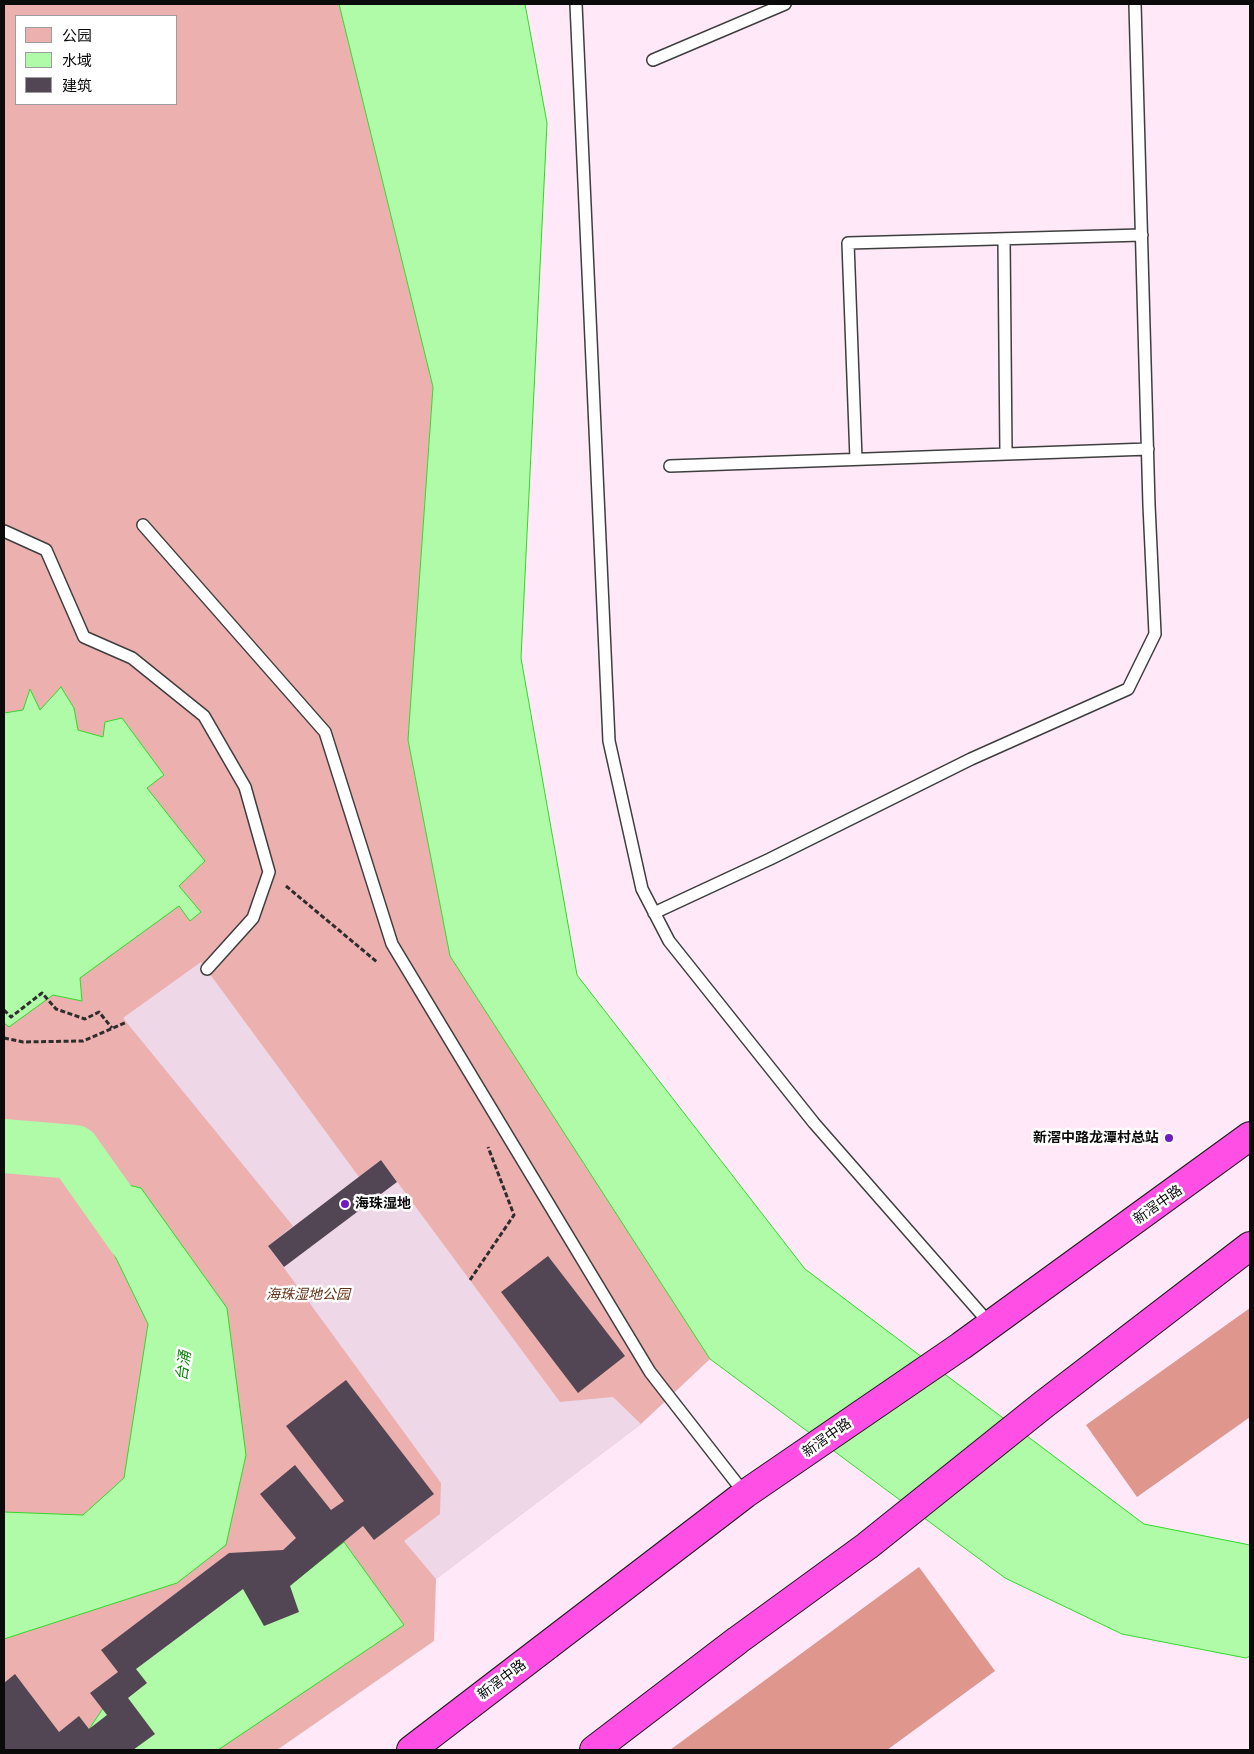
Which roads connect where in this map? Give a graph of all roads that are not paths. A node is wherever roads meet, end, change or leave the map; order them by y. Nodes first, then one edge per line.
1 (576, 4) edge
2 (785, 4) edge
3 (1135, 4) edge
4 (652, 60) dead end
5 (1142, 235) junction
6 (1004, 239) junction
7 (1148, 449) junction
8 (1006, 454) junction
9 (856, 460) junction
10 (670, 466) dead end
11 (143, 525) dead end
12 (4, 531) edge
13 (654, 913) junction
14 (207, 969) dead end
15 (1250, 1136) edge
16 (1250, 1246) edge
17 (990, 1324) junction
18 (745, 1494) junction
19 (410, 1750) edge
20 (594, 1750) edge

1 - 13 lane
2 - 4 lane
3 - 5 lane
5 - 6 lane
5 - 7 lane
6 - 8 lane
6 - 9 lane
7 - 8 lane
7 - 13 lane
8 - 9 lane
9 - 10 lane
11 - 18 lane
12 - 14 lane
13 - 17 lane
15 - 17 highway, 新滘中路
16 - 20 highway
17 - 18 highway, 新滘中路
18 - 19 highway, 新滘中路

